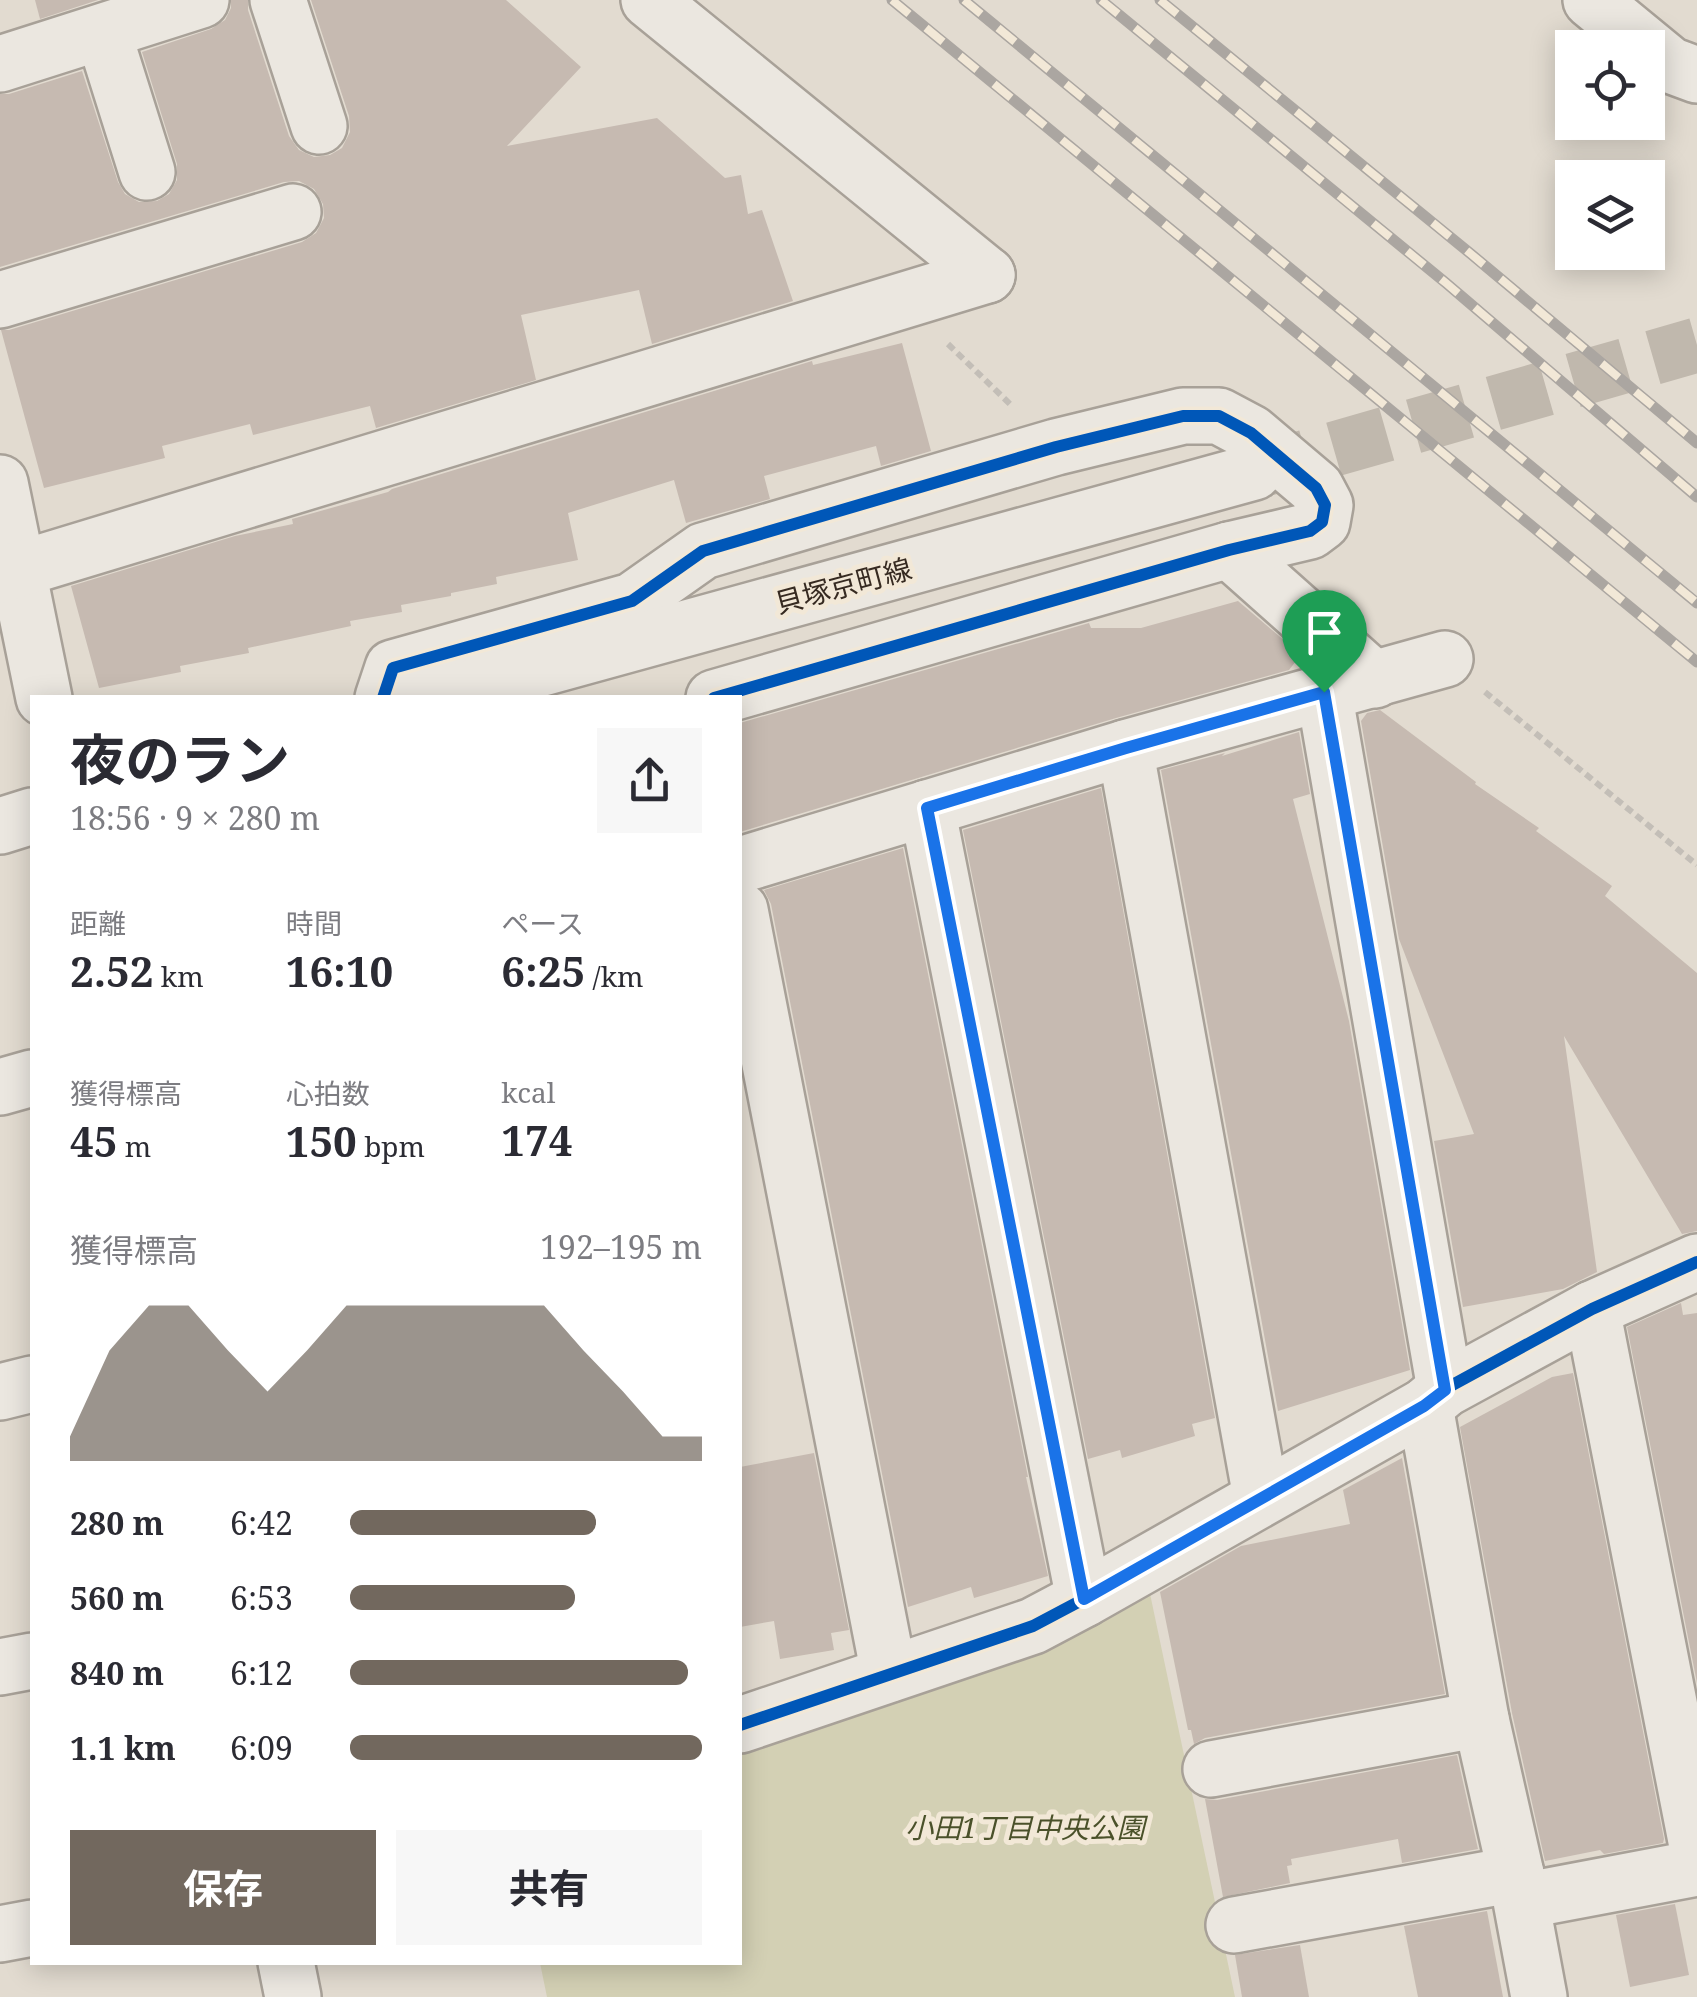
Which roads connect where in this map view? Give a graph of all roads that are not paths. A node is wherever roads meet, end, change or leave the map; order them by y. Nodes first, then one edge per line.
1 (201, 0) edge
2 (278, 0) edge
3 (649, 0) edge
4 (1591, 0) edge
5 (102, 32) junction
6 (0, 64) edge
7 (1697, 75) edge
8 (319, 126) dead end
9 (147, 172) dead end
10 (293, 212) dead end
11 (0, 300) edge
12 (1254, 472) tunnel mouth
13 (0, 483) edge
14 (1229, 550) junction
15 (10, 573) edge
16 (1445, 659) road end
17 (1349, 686) junction
18 (43, 695) edge
19 (383, 695) edge
20 (444, 695) edge
21 (724, 695) edge
22 (1130, 768) junction
23 (927, 808) junction
24 (30, 817) edge
25 (0, 826) edge
26 (742, 864) edge
27 (742, 920) edge
28 (30, 1079) edge
29 (0, 1087) edge
30 (1697, 1262) edge
31 (1592, 1308) junction
32 (30, 1384) edge
33 (0, 1392) edge
34 (1435, 1398) junction
35 (1261, 1497) junction
36 (1084, 1599) junction
37 (30, 1661) edge
38 (0, 1667) edge
39 (890, 1674) junction
40 (1481, 1718) junction
41 (742, 1724) edge
42 (1211, 1769) dead end
43 (1697, 1846) edge
44 (1697, 1868) edge
45 (1519, 1887) junction
46 (1234, 1926) dead end
47 (30, 1928) edge
48 (0, 1934) edge
49 (287, 1965) edge
50 (293, 1997) edge
51 (1539, 1997) edge

1 - 5 street
2 - 8 street
3 - 15 street
4 - 7 street
5 - 6 street
5 - 9 street
10 - 11 street
12 - 20 street, 貝塚京町線
13 - 15 street
14 - 17 street
14 - 19 street
14 - 21 street
15 - 18 street
16 - 17 street
17 - 22 street
17 - 34 street
22 - 23 street
22 - 35 street
23 - 26 street
23 - 36 street
24 - 25 street
27 - 39 street
28 - 29 street
30 - 31 street
31 - 34 street
31 - 43 street
32 - 33 street
34 - 35 street
34 - 40 street
35 - 36 street
36 - 39 street
37 - 38 street
39 - 41 street
40 - 42 street
40 - 45 street
44 - 45 street
45 - 46 street
45 - 51 street
47 - 48 street
49 - 50 street

